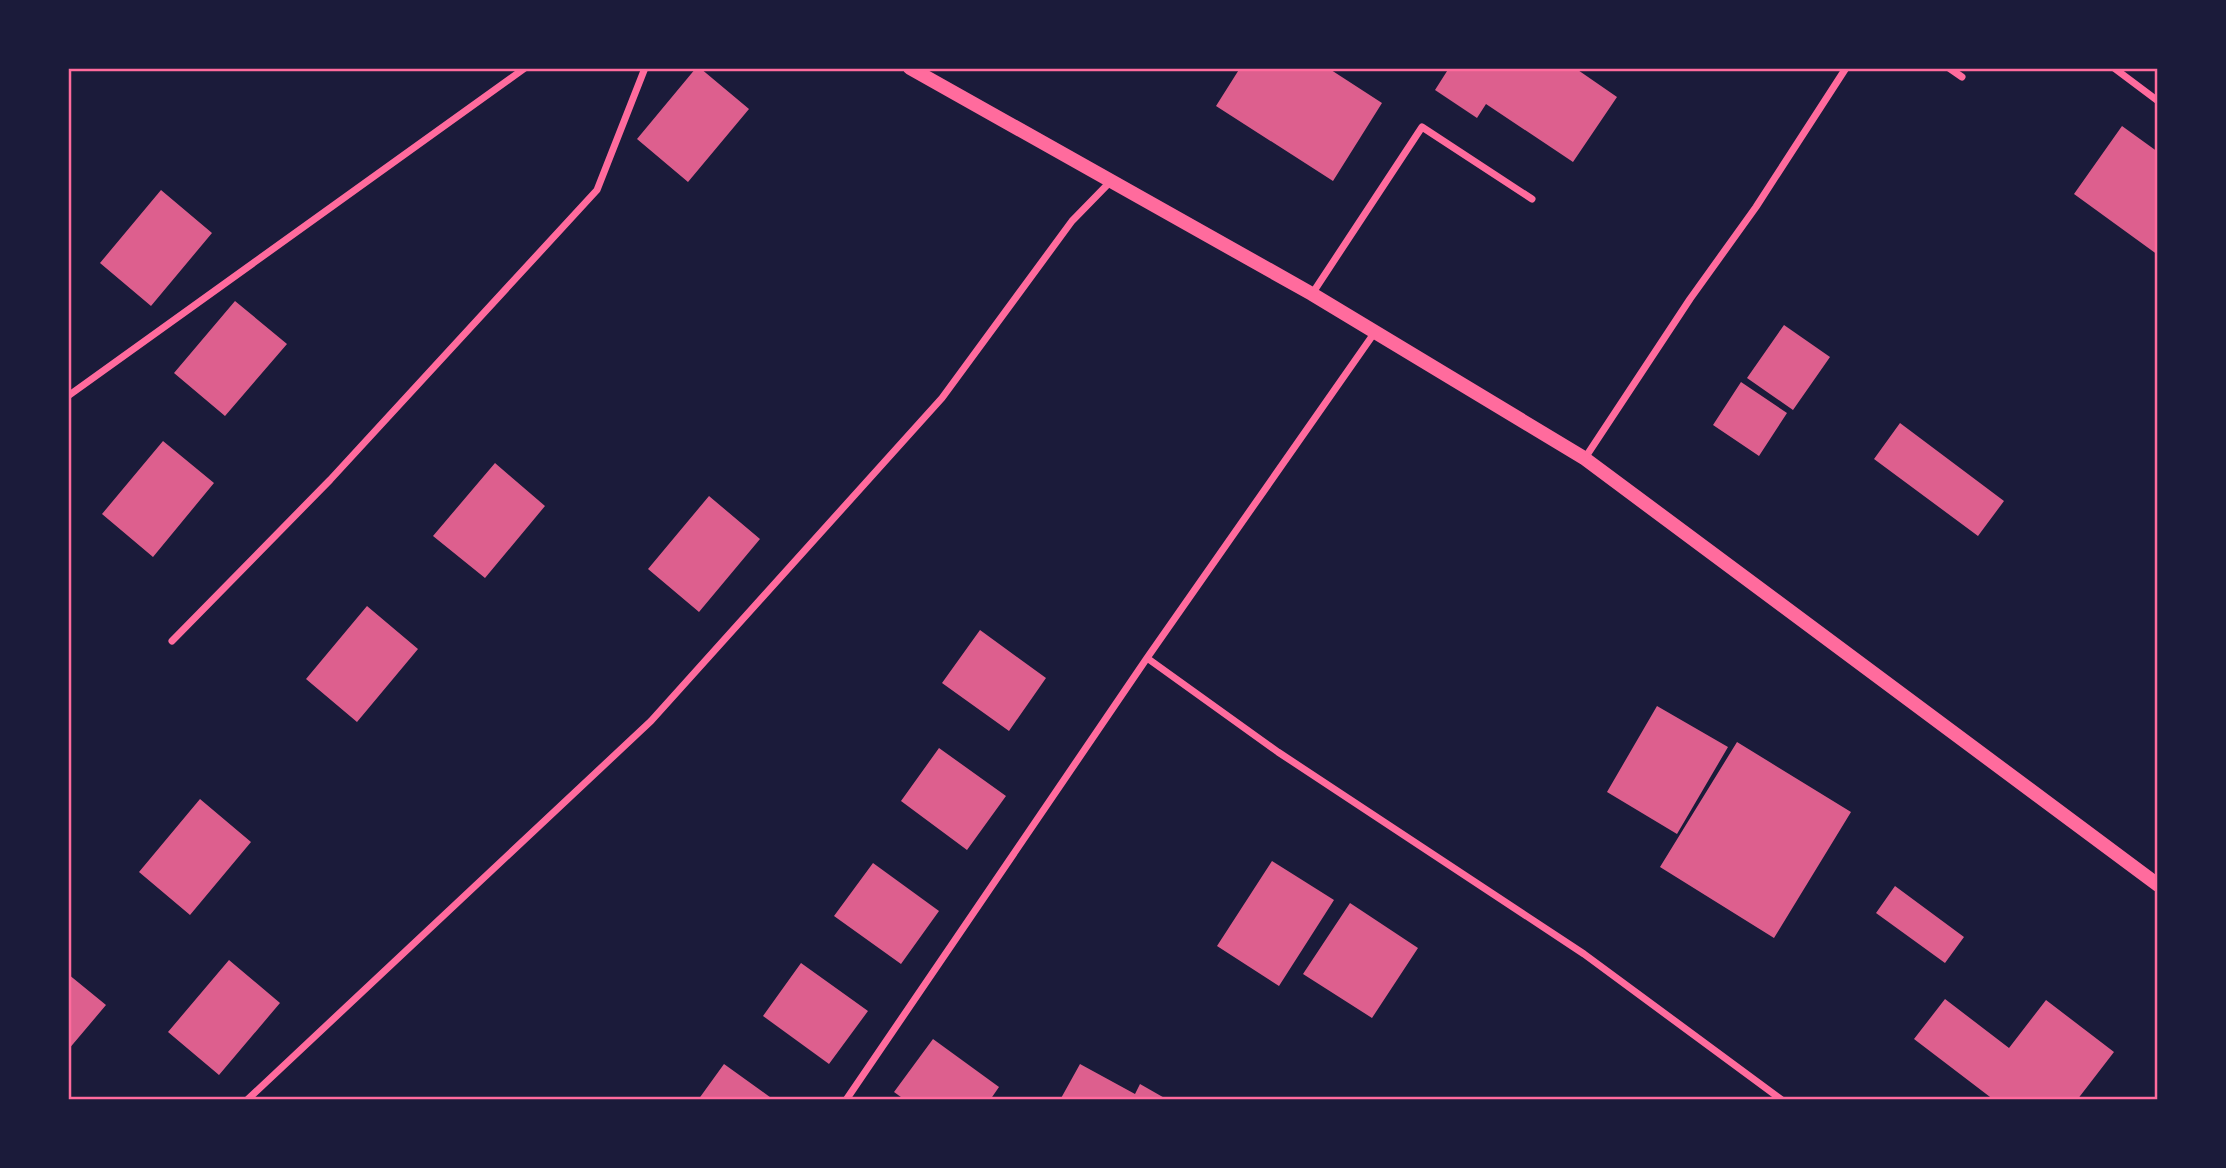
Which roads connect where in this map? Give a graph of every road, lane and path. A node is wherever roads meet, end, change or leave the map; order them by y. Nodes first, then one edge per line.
1 (524, 68) edge
2 (645, 68) edge
3 (910, 68) edge
4 (1846, 68) edge
5 (1949, 68) edge
6 (2114, 68) edge
7 (1962, 77) dead end
8 (2158, 101) edge
9 (1111, 181) junction
10 (1532, 199) dead end
11 (1312, 294) junction
12 (1376, 332) junction
13 (68, 397) edge
14 (1584, 458) junction
15 (172, 641) dead end
16 (1147, 659) junction
17 (2158, 885) edge
18 (247, 1100) edge
19 (846, 1100) edge
20 (1782, 1100) edge

1 - 13 street
2 - 15 street
3 - 9 main road
4 - 14 street
5 - 7 street
6 - 8 street
9 - 11 main road
9 - 18 street
10 - 11 street
11 - 12 main road
12 - 14 main road
12 - 16 street
14 - 17 main road
16 - 19 street
16 - 20 street

